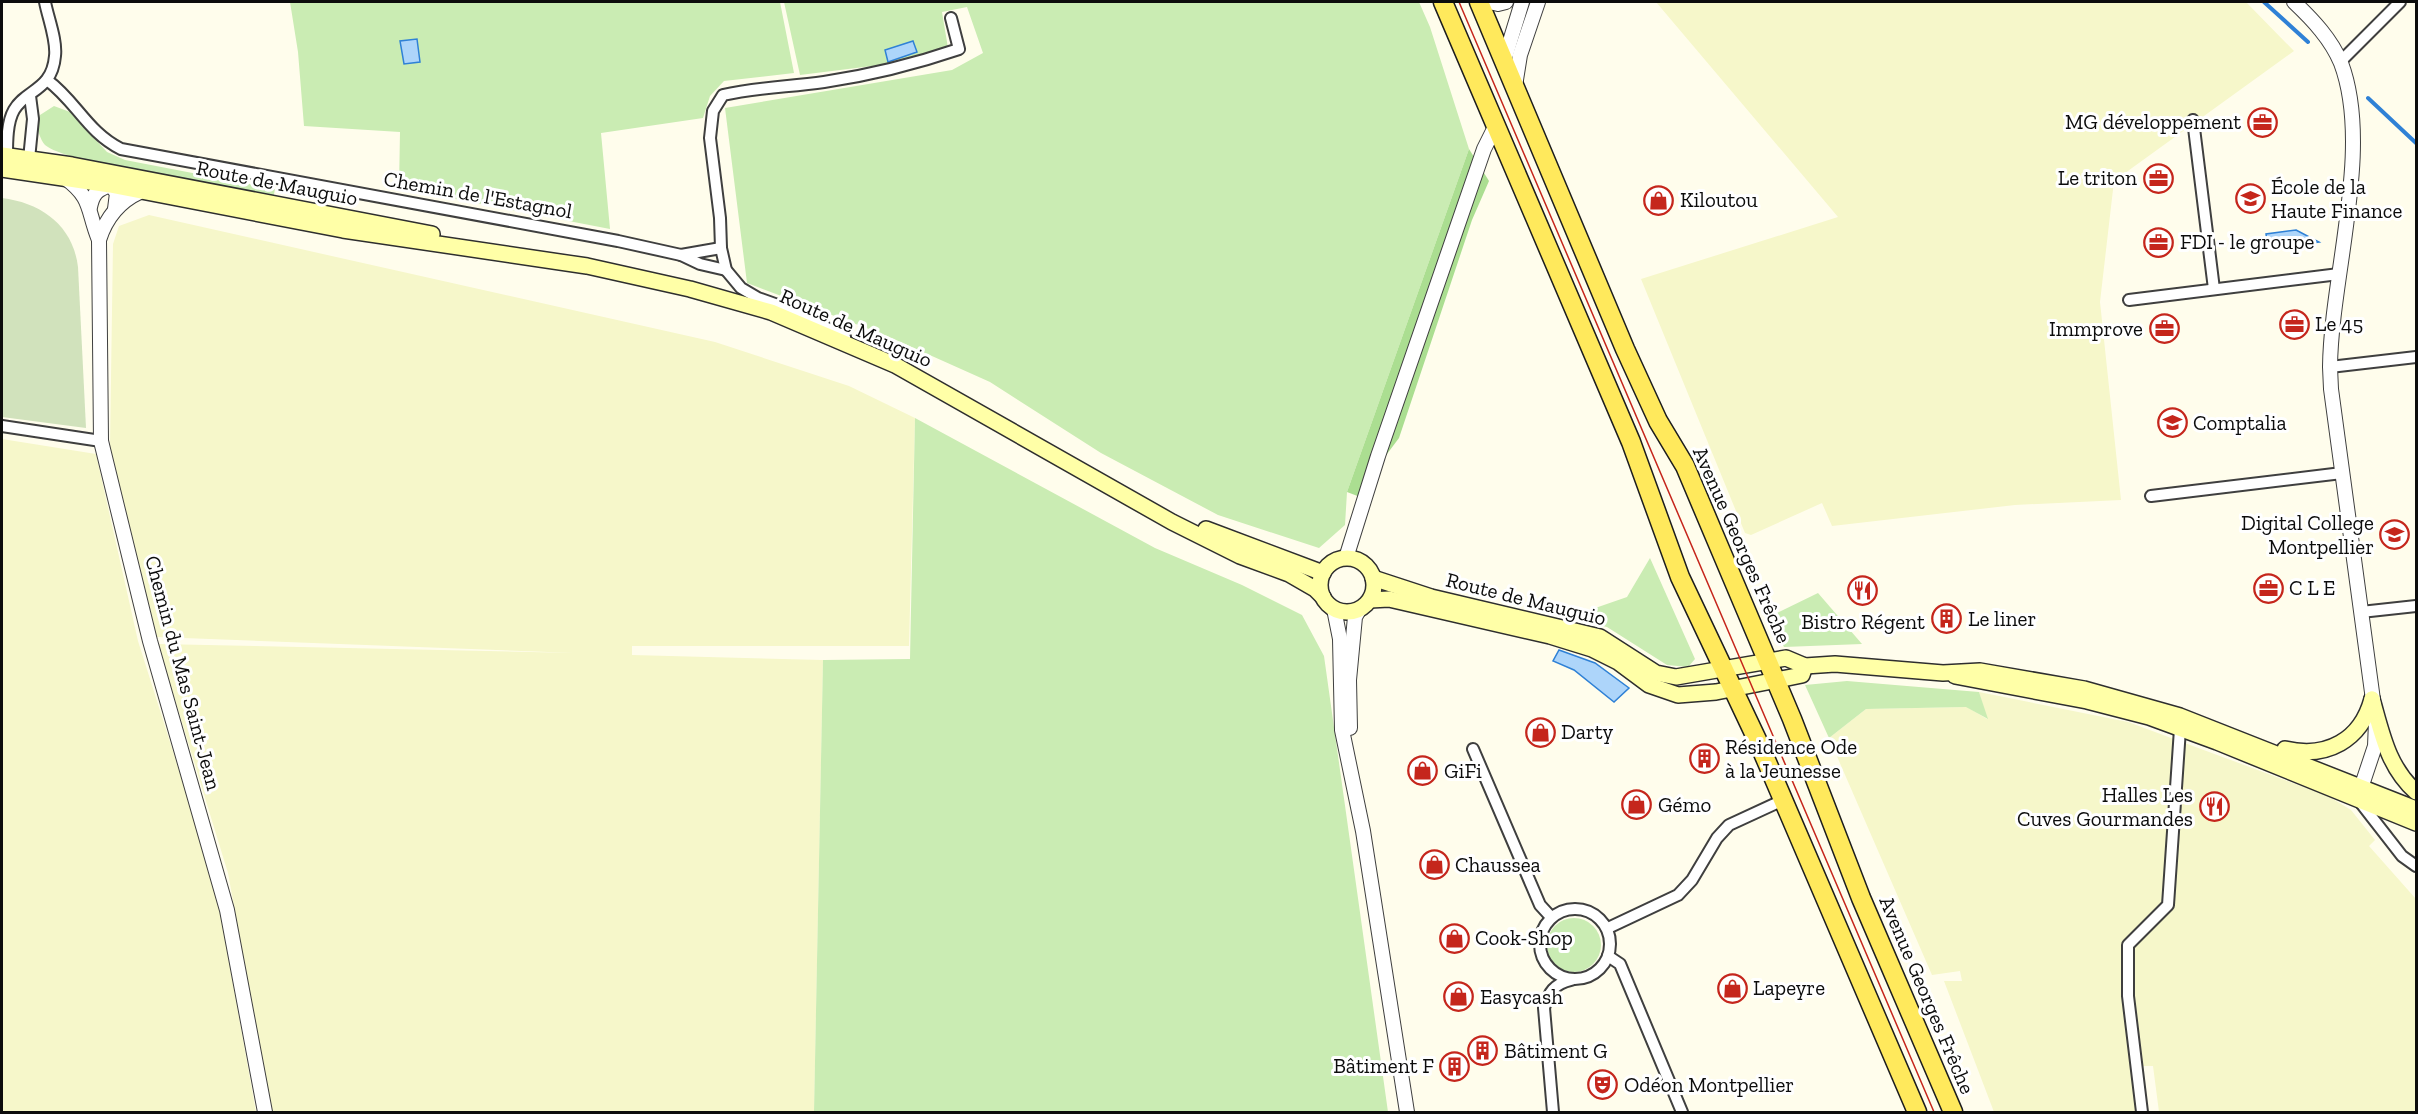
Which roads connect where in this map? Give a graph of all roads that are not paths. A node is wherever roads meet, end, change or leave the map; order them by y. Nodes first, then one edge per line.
1 (45, 2) edge
2 (1443, 2) edge
3 (1479, 2) edge
4 (1489, 2) edge
5 (1506, 2) edge
6 (1522, 2) edge
7 (1538, 2) edge
8 (2294, 2) edge
9 (2400, 2) edge
10 (951, 18) dead end
11 (1504, 61) junction
12 (2340, 62) junction
13 (1475, 75) junction
14 (47, 80) junction
15 (1515, 86) junction
16 (30, 96) junction
17 (1486, 101) junction
18 (2193, 120) dead end
19 (1496, 125) junction
20 (29, 159) junction
21 (4, 162) edge
22 (65, 178) junction
23 (111, 179) junction
24 (140, 192) junction
25 (90, 207) junction
26 (115, 209) junction
27 (99, 240) junction
28 (721, 248) junction
29 (681, 255) junction
30 (543, 259) junction
31 (726, 270) junction
32 (2339, 273) junction
33 (2214, 289) junction
34 (2129, 300) dead end
35 (2416, 357) edge
36 (895, 364) junction
37 (2330, 367) junction
38 (2, 426) edge
39 (101, 441) junction
40 (2342, 473) junction
41 (2151, 496) dead end
42 (1129, 497) junction
43 (1346, 558) junction
44 (1323, 573) junction
45 (1373, 578) junction
46 (1323, 597) junction
47 (1364, 605) junction
48 (2416, 606) edge
49 (1334, 609) junction
50 (2361, 612) junction
51 (1768, 661) junction
52 (1805, 666) junction
53 (1723, 669) junction
54 (1776, 681) junction
55 (1732, 689) junction
56 (2372, 699) junction
57 (2180, 723) junction
58 (1473, 749) dead end
59 (1351, 766) junction
60 (2416, 792) edge
61 (2360, 793) junction
62 (1783, 800) junction
63 (2416, 809) edge
64 (2416, 823) edge
65 (2416, 866) edge
66 (1551, 917) junction
67 (1608, 928) junction
68 (1608, 956) junction
69 (1573, 979) junction
70 (264, 1113) edge
71 (1405, 1113) edge
72 (1553, 1113) edge
73 (1682, 1113) edge
74 (1917, 1113) edge
75 (1953, 1113) edge
76 (2142, 1113) edge

1 - 14 street
2 - 13 main road
3 - 11 main road, Avenue Georges Frêche
4 - 5 street
6 - 11 street
7 - 15 street
8 - 12 street
9 - 12 street
10 - 28 street
11 - 13 main road
11 - 15 main road, Avenue Georges Frêche
12 - 32 street
13 - 17 main road
14 - 16 street
14 - 29 street, Chemin de l'Estagnol
15 - 17 main road
15 - 51 main road, Avenue Georges Frêche
16 - 20 street
16 - 21 street
17 - 19 main road
18 - 33 street
19 - 43 street
19 - 53 main road
20 - 21 main road
20 - 23 main road, Route de Mauguio
21 - 22 main road, Route de Mauguio
22 - 23 main road, Route de Mauguio
22 - 25 street, Chemin du Mas Saint-Jean
23 - 24 main road, Route de Mauguio
23 - 25 street
23 - 26 street
23 - 30 main road, Route de Mauguio
24 - 26 street, Chemin du Mas Saint-Jean
24 - 30 main road, Route de Mauguio
25 - 27 street, Chemin du Mas Saint-Jean
26 - 27 street, Chemin du Mas Saint-Jean
27 - 39 street, Chemin du Mas Saint-Jean
28 - 29 street, Chemin de l'Estagnol
28 - 31 street
29 - 31 street, Chemin de l'Estagnol
30 - 36 main road, Route de Mauguio
31 - 36 street
32 - 33 street
32 - 37 street
33 - 34 street
35 - 37 street
36 - 42 main road, Route de Mauguio
37 - 40 street
38 - 39 street
39 - 70 street, Chemin du Mas Saint-Jean
40 - 41 street
40 - 50 street
42 - 44 main road, Route de Mauguio
42 - 46 main road, Route de Mauguio
43 - 44 main road
43 - 45 main road
44 - 46 main road
45 - 47 main road
45 - 53 main road, Route de Mauguio
46 - 49 main road
47 - 49 main road
47 - 55 main road, Route de Mauguio
47 - 59 street
48 - 50 street
49 - 59 street
50 - 56 street
51 - 52 main road, Route de Mauguio
51 - 53 main road, Route de Mauguio
51 - 54 main road, Avenue Georges Frêche
52 - 54 main road, Route de Mauguio
52 - 57 main road
53 - 55 main road
54 - 55 main road, Route de Mauguio
54 - 75 main road, Avenue Georges Frêche
55 - 62 main road
56 - 57 main road
56 - 60 main road
56 - 61 street
57 - 61 main road
57 - 61 main road
57 - 76 street
58 - 66 street
59 - 71 street
61 - 63 main road
61 - 64 main road
61 - 65 street
62 - 67 street
62 - 74 main road
66 - 67 street
66 - 69 street
67 - 68 street
68 - 69 street
68 - 73 street
69 - 72 street

